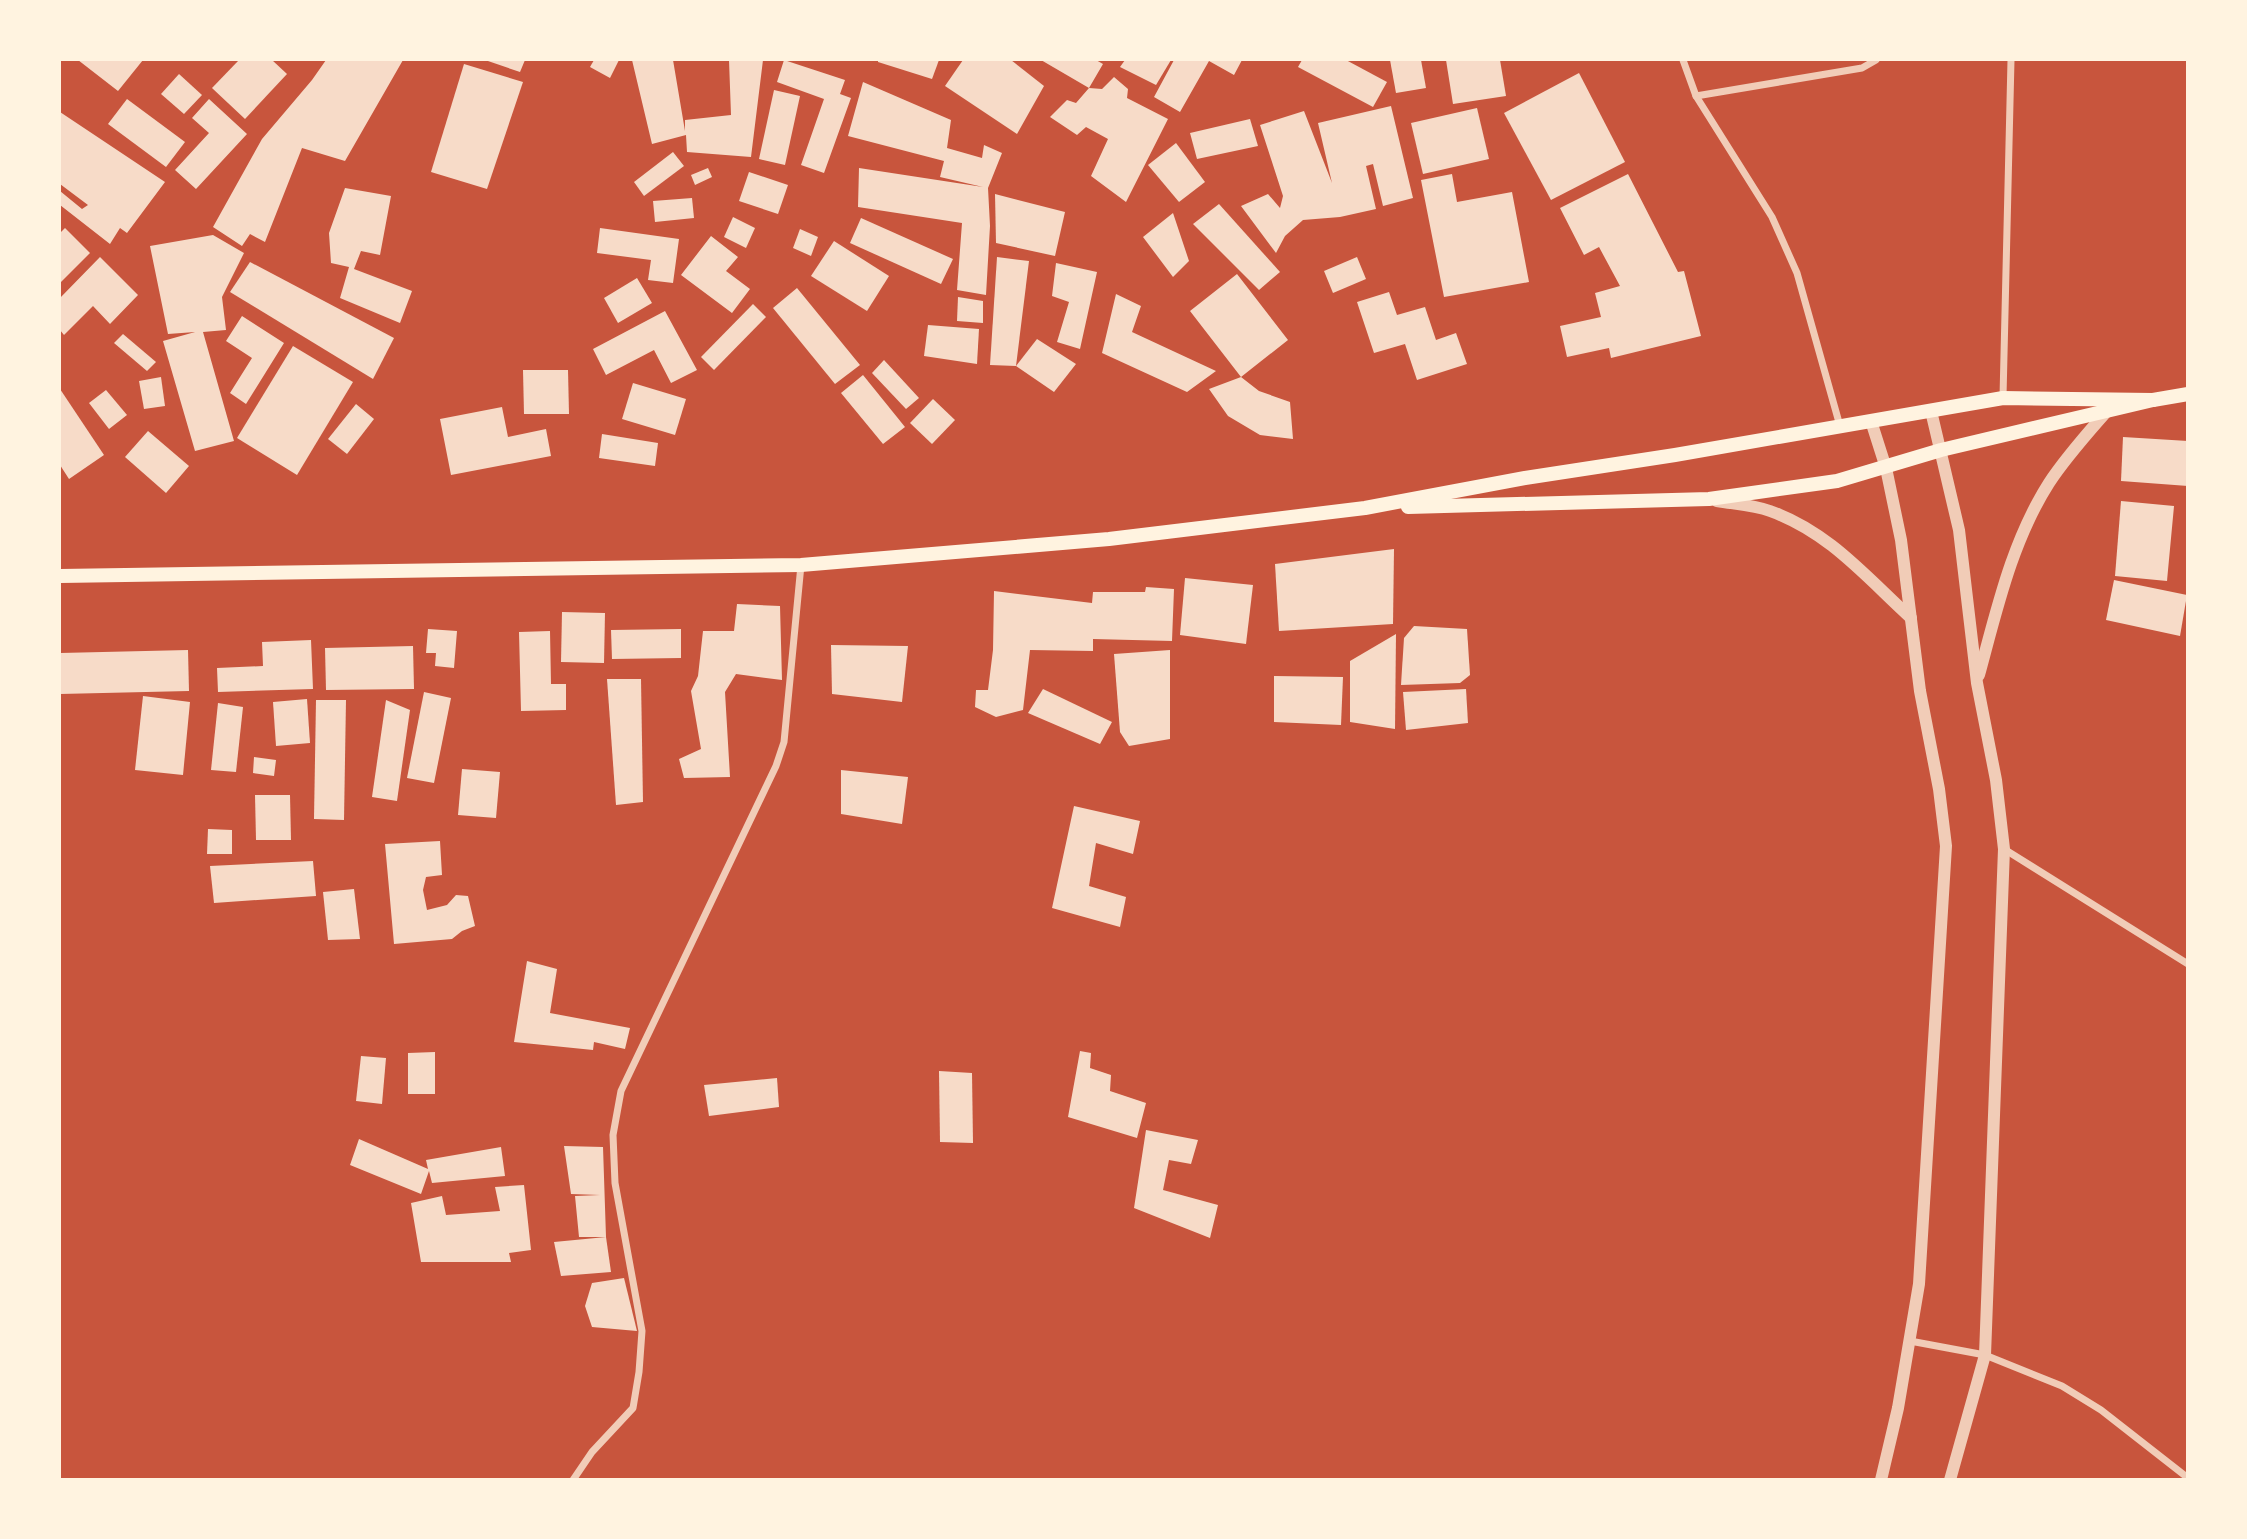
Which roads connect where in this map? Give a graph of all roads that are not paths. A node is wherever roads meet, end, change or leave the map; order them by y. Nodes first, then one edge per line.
1 (1684, 60) edge
2 (1876, 60) edge
3 (2011, 60) edge
4 (1696, 96) junction
5 (2188, 394) edge
6 (2003, 398) junction
7 (2153, 400) junction
8 (1931, 411) junction
9 (2107, 411) junction
10 (1871, 421) junction
11 (1841, 426) junction
12 (1941, 450) junction
13 (1886, 468) junction
14 (1709, 499) junction
15 (1365, 508) junction
16 (801, 565) junction
17 (60, 576) edge
18 (1911, 618) junction
19 (1978, 682) junction
20 (2004, 849) junction
21 (2188, 964) edge
22 (1910, 1341) junction
23 (1985, 1355) junction
24 (2188, 1478) edge
25 (573, 1479) edge
26 (1881, 1479) edge
27 (1950, 1479) edge

1 - 4 street
2 - 4 street
3 - 6 street
4 - 11 street
5 - 7 main road
6 - 7 main road
6 - 8 main road
7 - 9 main road
8 - 10 main road
8 - 12 street
9 - 12 main road
9 - 19 street
10 - 11 main road
10 - 13 street
11 - 15 main road
12 - 13 main road
12 - 19 street
13 - 14 main road
13 - 18 street
14 - 15 main road
14 - 18 street
15 - 16 main road
16 - 17 main road
16 - 25 street
18 - 22 street
19 - 20 street
20 - 21 street
20 - 23 street
22 - 23 street
22 - 26 street
23 - 24 street
23 - 27 street

